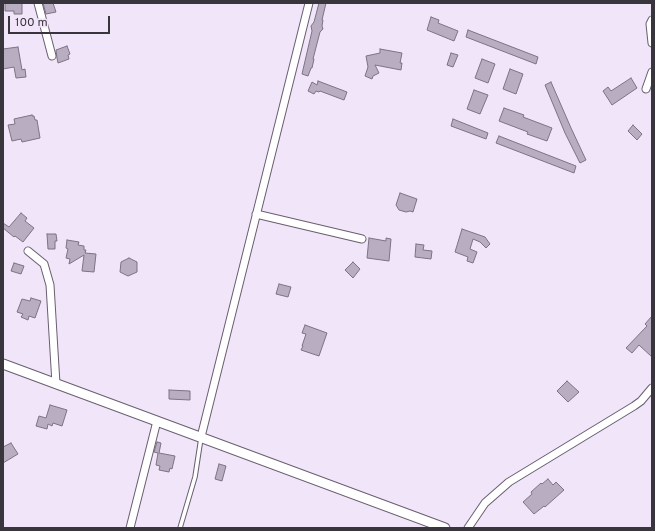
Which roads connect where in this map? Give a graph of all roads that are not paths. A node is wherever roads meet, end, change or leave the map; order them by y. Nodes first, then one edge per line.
1 (38, 3) edge
2 (309, 3) edge
3 (652, 20) edge
4 (652, 43) edge
5 (52, 56) dead end
6 (652, 72) edge
7 (646, 89) dead end
8 (256, 214) junction
9 (362, 239) dead end
10 (28, 250) dead end
11 (3, 364) edge
12 (56, 384) junction
13 (652, 388) edge
14 (157, 421) junction
15 (201, 437) junction
16 (130, 528) edge
17 (180, 528) edge
18 (444, 528) edge
19 (468, 528) edge

1 - 5 street
2 - 8 street
3 - 4 street
6 - 7 street
8 - 9 street
8 - 15 street
10 - 12 street
11 - 12 street
12 - 14 street
13 - 19 street
14 - 15 street
14 - 16 street
15 - 17 lane
15 - 18 street

